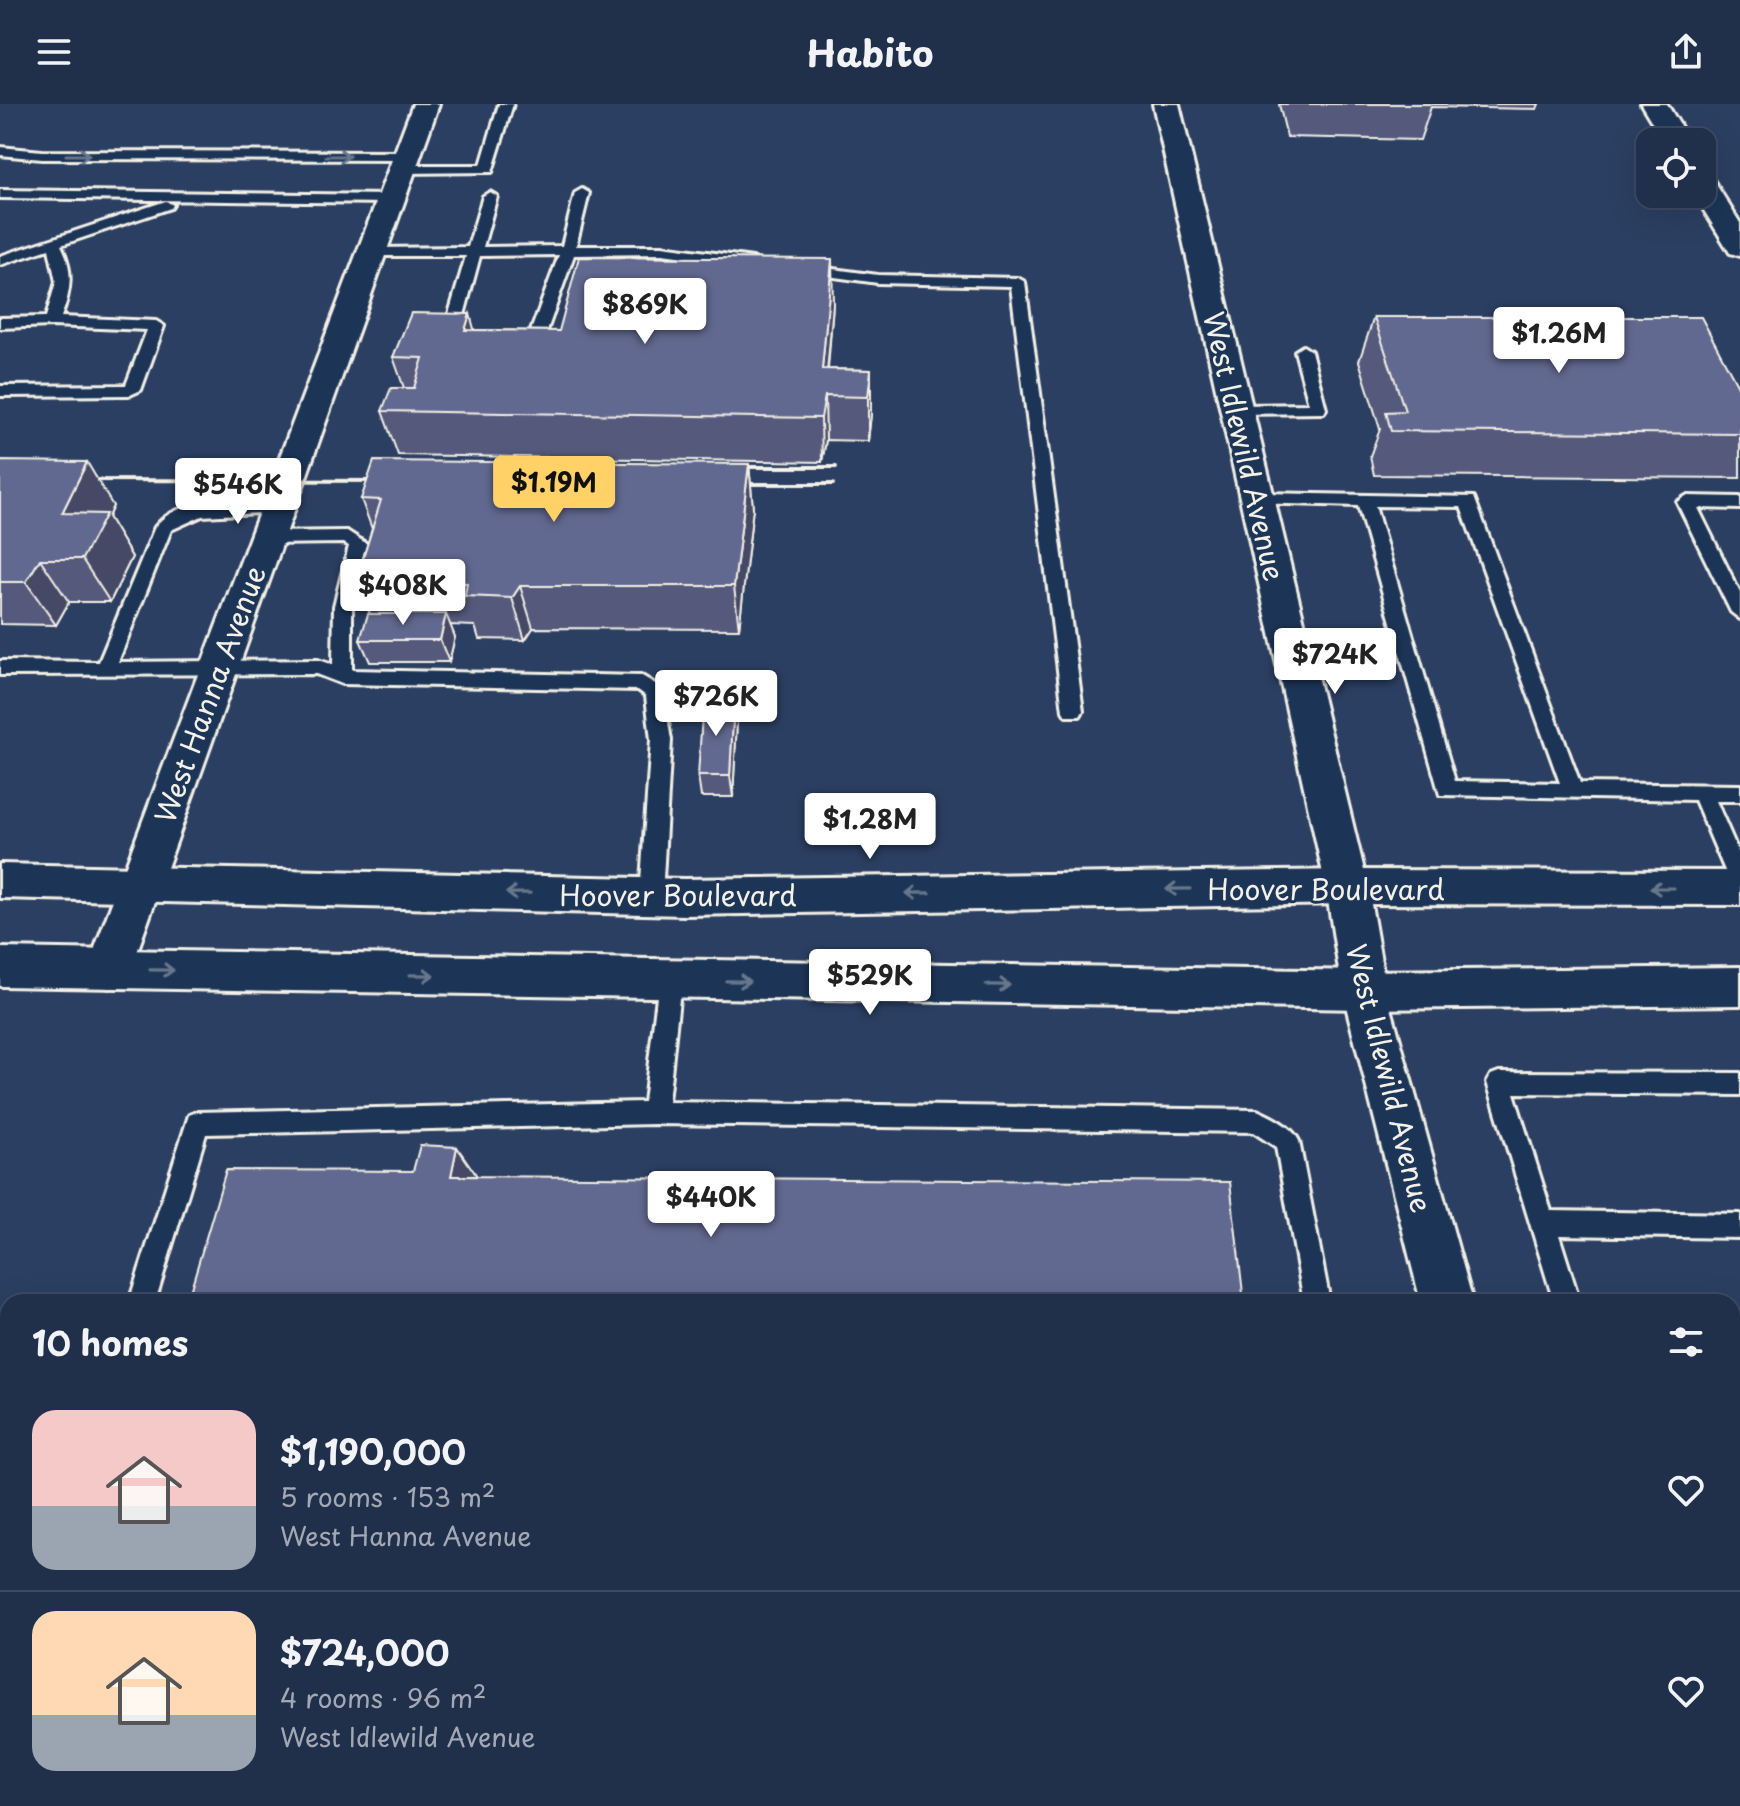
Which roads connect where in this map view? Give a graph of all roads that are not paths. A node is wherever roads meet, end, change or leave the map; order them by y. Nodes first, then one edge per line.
1 (426, 104) edge
2 (506, 104) edge
3 (1166, 104) edge
4 (1654, 104) edge
5 (1669, 128) edge
6 (0, 151) edge
7 (399, 175) junction
8 (582, 193) dead end
9 (0, 194) edge
10 (490, 196) dead end
11 (186, 199) junction
12 (1716, 207) edge
13 (53, 243) junction
14 (1740, 247) edge
15 (568, 251) junction
16 (371, 252) junction
17 (476, 252) junction
18 (0, 261) edge
19 (52, 321) junction
20 (0, 323) edge
21 (536, 339) edge
22 (449, 342) edge
23 (1303, 351) dead end
24 (0, 391) edge
25 (1237, 410) junction
26 (1257, 499) junction
27 (1365, 500) junction
28 (1740, 503) edge
29 (270, 523) junction
30 (1740, 612) edge
31 (0, 668) edge
32 (106, 669) junction
33 (218, 670) junction
34 (342, 677) junction
35 (1073, 711) dead end
36 (1573, 791) junction
37 (1702, 792) junction
38 (1740, 793) edge
39 (1740, 880) edge
40 (0, 881) edge
41 (141, 884) junction
42 (1347, 887) junction
43 (1740, 888) edge
44 (651, 896) junction
45 (0, 967) edge
46 (109, 969) junction
47 (670, 980) junction
48 (1740, 986) edge
49 (1364, 990) junction
50 (1740, 1084) edge
51 (655, 1113) junction
52 (1543, 1223) junction
53 (1740, 1226) edge
54 (144, 1294) edge
55 (1316, 1294) edge
56 (1445, 1294) edge
57 (1565, 1294) edge

1 - 7 street, West Hanna Avenue
2 - 7 lane
3 - 25 street, West Idlewild Avenue
4 - 5 street
6 -> 7 lane
7 - 11 lane
7 - 16 street, West Hanna Avenue
8 - 15 lane
9 - 11 lane
10 - 17 lane
11 - 13 lane
12 - 14 street
13 - 18 lane
13 - 19 lane
15 - 17 lane
15 - 21 lane
15 - 35 lane
16 - 17 lane
16 - 29 street, West Hanna Avenue
17 - 22 lane
19 - 20 lane
19 - 24 lane
23 - 25 lane
25 - 26 street, West Idlewild Avenue
26 - 27 lane
26 - 42 street, West Idlewild Avenue
27 - 36 lane
27 - 36 lane
28 - 30 lane
29 - 32 lane
29 - 33 street, West Hanna Avenue
29 - 34 lane
31 - 32 lane
32 - 33 lane
33 - 34 lane
33 - 41 street, West Hanna Avenue
34 - 44 lane
36 - 37 lane
37 - 38 lane
37 - 39 lane
40 - 41 street, Hoover Boulevard
44 -> 41 street, Hoover Boulevard
41 - 46 street, West Hanna Avenue
43 -> 42 street, Hoover Boulevard
42 -> 44 street, Hoover Boulevard
42 - 49 street, West Idlewild Avenue
45 - 46 street
46 -> 47 street
47 -> 49 street
47 - 51 lane
48 - 49 street
49 - 56 street, West Idlewild Avenue
50 - 52 lane
51 - 54 lane
51 - 55 lane
52 - 53 lane
52 - 57 lane

